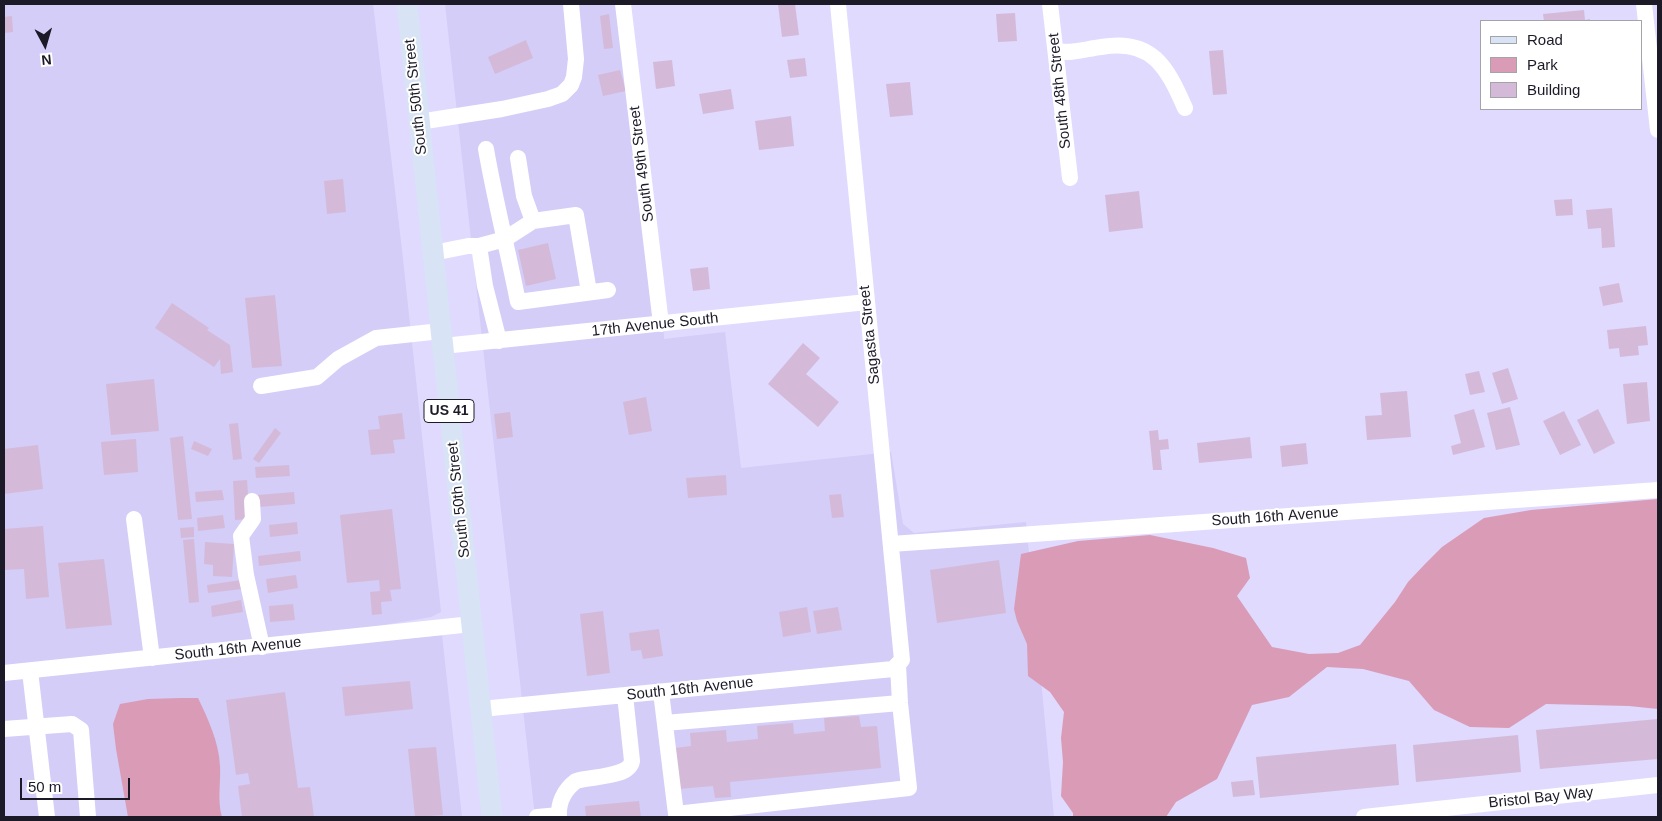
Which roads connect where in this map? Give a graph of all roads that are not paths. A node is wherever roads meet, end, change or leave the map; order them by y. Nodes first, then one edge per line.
1 (406, 4) edge
2 (571, 4) edge
3 (623, 4) edge
4 (838, 4) edge
5 (1050, 4) edge
6 (1644, 4) edge
7 (1056, 51) junction
8 (1185, 108) dead end
9 (419, 122) junction
10 (1658, 130) edge
11 (486, 149) dead end
12 (518, 158) dead end
13 (1070, 178) dead end
14 (533, 222) junction
15 (505, 239) junction
16 (479, 246) junction
17 (433, 253) junction
18 (608, 290) dead end
19 (589, 292) junction
20 (867, 302) junction
21 (661, 324) junction
22 (442, 339) junction
23 (499, 340) junction
24 (261, 386) dead end
25 (1658, 490) edge
26 (252, 501) dead end
27 (134, 519) dead end
28 (891, 544) junction
29 (472, 624) junction
30 (262, 647) junction
31 (152, 658) junction
32 (898, 665) junction
33 (30, 671) junction
34 (4, 674) edge
35 (662, 692) junction
36 (625, 695) junction
37 (900, 703) junction
38 (481, 709) junction
39 (665, 723) junction
40 (36, 727) junction
41 (4, 729) edge
42 (1658, 785) edge
43 (1496, 802) junction
44 (559, 816) edge
45 (47, 817) edge
46 (88, 817) edge
47 (492, 817) edge
48 (537, 817) edge
49 (1364, 817) edge
50 (1484, 817) edge

1 - 9 main road, South 50th Street / US 41
2 - 9 street
3 - 21 street, South 49th Street
4 - 20 street, Sagasta Street
5 - 7 street, South 48th Street
6 - 10 street
7 - 8 street
7 - 13 street, South 48th Street
9 - 17 main road, South 50th Street / US 41
11 - 15 street
12 - 14 street
14 - 15 street
14 - 19 street
15 - 16 street
15 - 19 street
16 - 17 street
16 - 23 street
17 - 22 main road, South 50th Street / US 41
18 - 19 street
20 - 21 street, 17th Avenue South
20 - 28 street, Sagasta Street
21 - 23 street, 17th Avenue South
22 - 23 street, 17th Avenue South
22 - 24 street, 17th Avenue South
22 - 29 main road, South 50th Street / US 41
25 - 28 street, South 16th Avenue
26 - 30 street
27 - 31 street
28 - 32 street, Sagasta Street
29 - 30 street, South 16th Avenue
29 - 38 main road, South 50th Street / US 41
30 - 31 street, South 16th Avenue
31 - 33 street, South 16th Avenue
32 - 35 street, South 16th Avenue
32 - 37 street, Sagasta Street
33 - 34 street, South 16th Avenue
33 - 40 street
35 - 36 street, South 16th Avenue
35 - 39 street
36 - 38 street, South 16th Avenue
36 - 44 street
37 - 39 street
37 - 39 street, Sagasta Street
38 - 47 main road, South 50th Street / US 41
40 - 41 street
40 - 45 street
40 - 46 street
42 - 43 street, Bristol Bay Way
43 - 49 street, Bristol Bay Way
43 - 50 street
44 - 48 street

